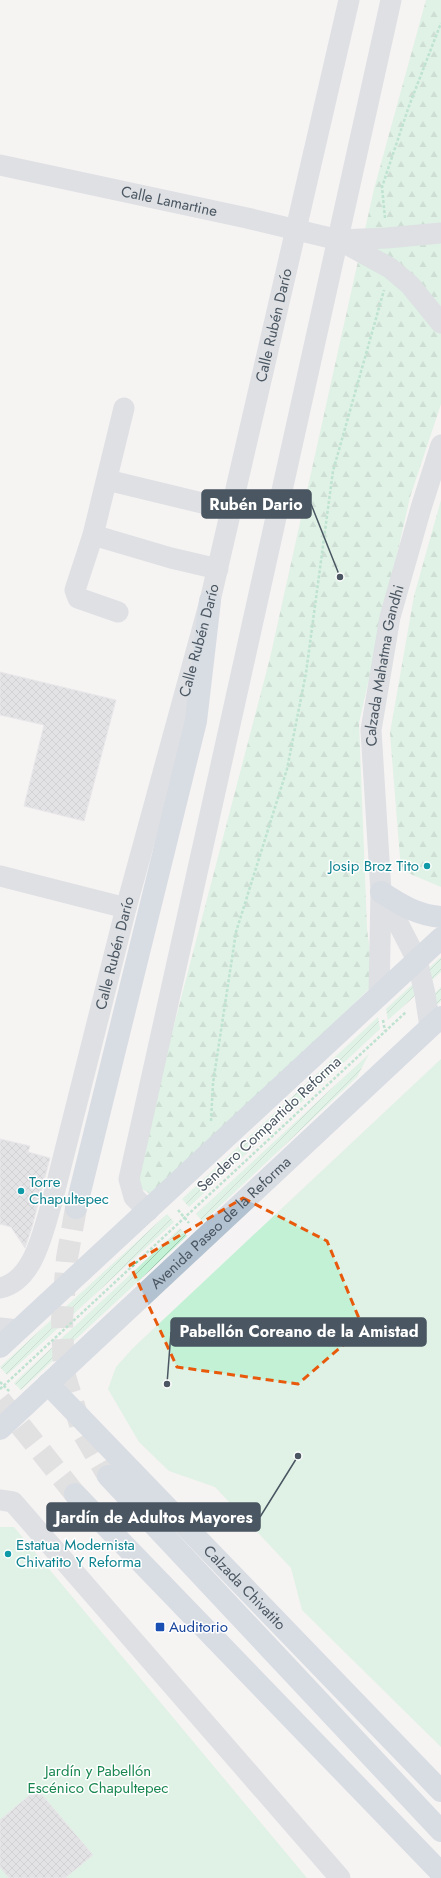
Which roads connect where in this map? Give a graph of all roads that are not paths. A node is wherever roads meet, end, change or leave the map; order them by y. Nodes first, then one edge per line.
1 (349, 0) edge
2 (391, 0) edge
3 (0, 165) edge
4 (296, 230) junction
5 (441, 233) edge
6 (338, 240) junction
7 (441, 323) edge
8 (124, 408) dead end
9 (441, 445) edge
10 (107, 480) junction
11 (231, 510) junction
12 (93, 535) junction
13 (218, 569) junction
14 (210, 602) junction
15 (118, 612) dead end
16 (0, 876) edge
17 (381, 892) junction
18 (126, 908) junction
19 (441, 918) edge
20 (441, 938) edge
21 (417, 960) junction
22 (379, 996) junction
23 (436, 1022) edge
24 (76, 1208) tunnel mouth
25 (148, 1211) junction
26 (0, 1288) edge
27 (9, 1329) edge
28 (0, 1347) edge
29 (48, 1384) junction
30 (0, 1429) edge
31 (108, 1476) tunnel mouth
32 (75, 1494) tunnel mouth
33 (0, 1500) edge
34 (441, 1791) edge
35 (441, 1832) edge
36 (441, 1873) edge
37 (340, 1878) edge

1 - 4 street, Calle Rubén Darío
2 - 6 street
3 - 4 street, Calle Lamartine
4 - 6 street, Calle Lamartine
4 - 11 street, Calle Rubén Darío
5 - 6 street, Calle Lamartine
6 - 7 street, Calle Lamartine
6 - 25 street
8 - 10 street
9 - 17 street, Calzada Mahatma Gandhi
10 - 11 street
10 - 12 street
11 - 13 street, Calle Rubén Darío
12 - 13 street
12 - 15 street
13 - 14 street, Calle Rubén Darío
14 - 18 street, Calle Rubén Darío
14 - 24 main road
16 - 18 street
17 - 19 main road
17 - 21 street, Calzada Mahatma Gandhi
17 - 22 street, Calzada Mahatma Gandhi
18 - 26 street, Calle Rubén Darío
20 - 21 main road
21 - 22 main road
21 - 23 street, Calzada Mahatma Gandhi
22 - 25 main road
23 - 29 main road, Avenida Paseo de la Reforma
25 - 27 main road
27 - 28 main road
29 - 30 main road, Avenida Paseo de la Reforma
29 - 34 main road, Calzada Chivatito
31 - 35 main road
32 - 36 main road
33 - 37 street

